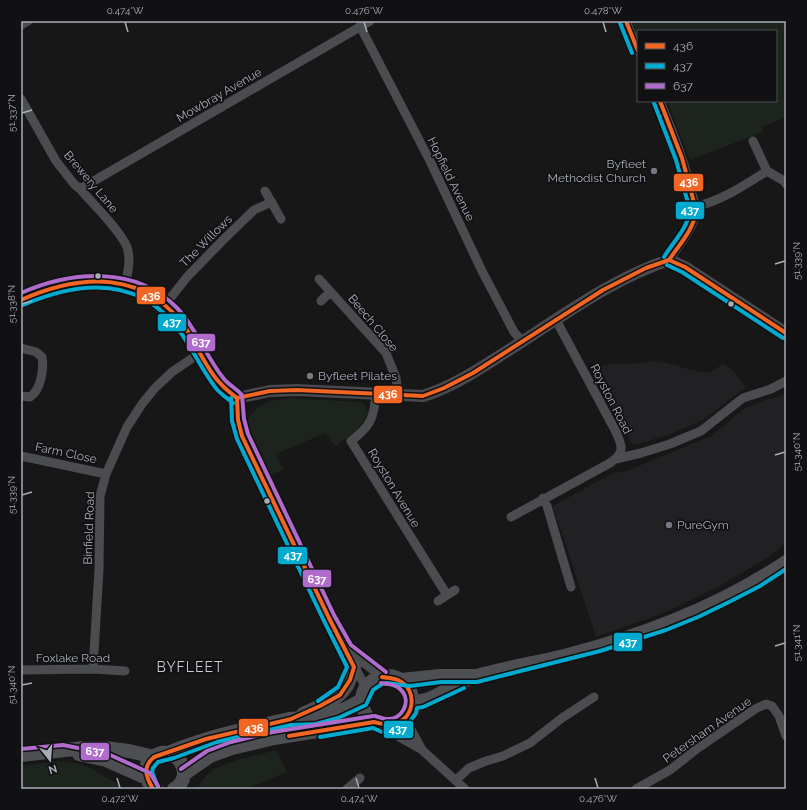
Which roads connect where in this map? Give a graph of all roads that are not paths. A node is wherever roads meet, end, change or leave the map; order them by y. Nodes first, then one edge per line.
1 (28, 21) edge
2 (370, 21) edge
3 (626, 21) edge
4 (21, 24) edge
5 (360, 26) junction
6 (637, 48) edge
7 (21, 99) edge
8 (660, 102) edge
9 (753, 141) dead end
10 (767, 171) junction
11 (786, 184) edge
12 (80, 189) junction
13 (266, 191) dead end
14 (272, 202) junction
15 (695, 207) junction
16 (280, 219) dead end
17 (669, 260) junction
18 (319, 279) dead end
19 (125, 284) junction
20 (330, 292) junction
21 (21, 300) edge
22 (321, 301) dead end
23 (165, 305) junction
24 (556, 320) junction
25 (786, 333) edge
26 (523, 342) junction
27 (21, 348) edge
28 (200, 353) junction
29 (786, 381) edge
30 (376, 393) junction
31 (398, 394) junction
32 (21, 396) edge
33 (237, 398) junction
34 (21, 456) edge
35 (616, 459) junction
36 (106, 474) junction
37 (543, 498) junction
38 (510, 517) dead end
39 (786, 562) edge
40 (571, 587) dead end
41 (455, 590) dead end
42 (447, 595) junction
43 (438, 601) dead end
44 (346, 649) junction
45 (354, 667) junction
46 (94, 669) junction
47 (21, 670) edge
48 (125, 670) dead end
49 (474, 676) junction
50 (382, 677) junction
51 (401, 680) junction
52 (364, 694) junction
53 (594, 697) dead end
54 (412, 702) junction
55 (407, 716) junction
56 (291, 719) junction
57 (378, 724) junction
58 (786, 736) edge
59 (421, 749) junction
60 (62, 751) junction
61 (168, 753) junction
62 (21, 755) edge
63 (154, 757) junction
64 (184, 774) junction
65 (360, 778) dead end
66 (456, 780) junction
67 (152, 786) edge
68 (651, 786) edge
69 (176, 788) edge
70 (347, 789) edge
71 (465, 789) edge
72 (636, 789) edge

1 - 4 street
2 - 5 street, Mowbray Avenue
3 - 6 street
5 - 12 street, Mowbray Avenue
5 - 26 street, Hopfield Avenue
7 - 12 street, Brewery Lane
8 - 15 street
9 - 10 street
10 - 11 street
10 - 15 street
12 - 19 street, Brewery Lane
13 - 14 street
14 - 16 street
14 - 23 street, The Willows
15 - 17 street
17 - 24 street
17 - 25 street
18 - 20 street, Beech Close
19 - 21 street
19 - 23 street
20 - 22 street, Beech Close
20 - 31 street, Beech Close
23 - 28 street
24 - 26 street
24 - 35 street, Royston Road
26 - 31 street
27 - 32 street
28 - 33 street
28 - 36 street, Binfield Road
29 - 35 street
30 - 31 street
30 - 33 street
30 - 42 street, Royston Avenue
33 - 44 street
34 - 36 street, Farm Close
35 - 37 street
36 - 46 street, Binfield Road
37 - 38 street
37 - 40 street
39 - 49 main road
41 - 42 street
42 - 43 street
44 - 45 street
44 - 50 street
45 - 52 street
45 - 56 main road
46 - 47 street, Foxlake Road
46 - 48 street, Foxlake Road
49 - 51 main road
49 - 54 main road
50 - 51 main road
50 - 52 main road
51 - 54 main road
52 - 56 main road
52 - 57 main road
53 - 66 street
54 - 55 main road
55 - 57 main road
55 - 59 street
56 - 61 main road
57 - 59 street
57 - 64 main road
58 - 68 street, Petersham Avenue
59 - 66 street
60 - 62 main road
60 - 63 main road
60 - 67 main road
61 - 63 main road
61 - 64 main road
63 - 67 main road
64 - 69 main road
65 - 70 street
66 - 71 street
68 - 72 street, Petersham Avenue

